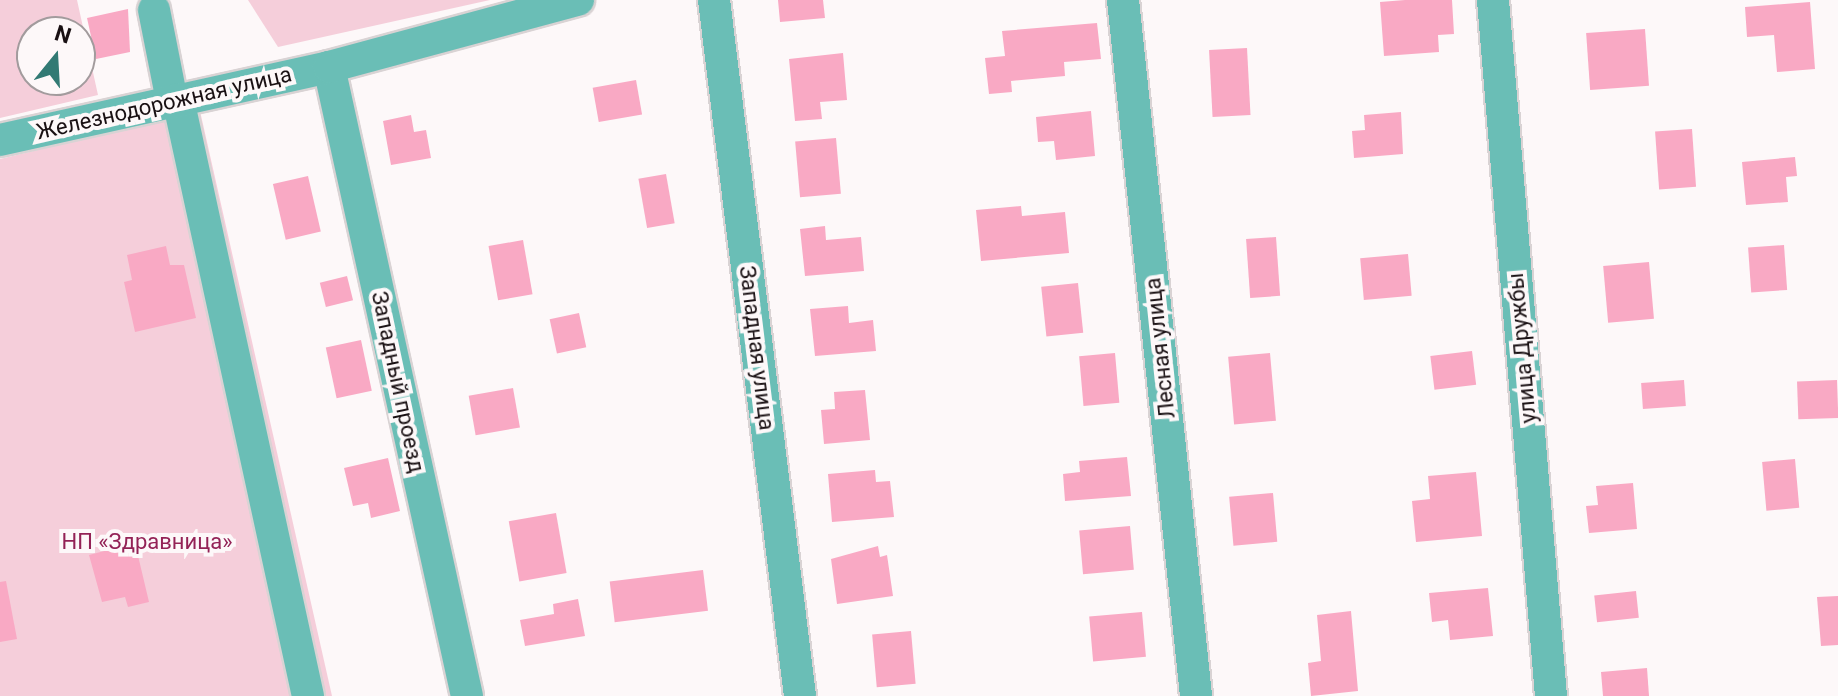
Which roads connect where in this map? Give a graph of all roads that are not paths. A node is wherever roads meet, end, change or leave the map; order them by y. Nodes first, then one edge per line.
1 (578, 0) edge
2 (714, 0) edge
3 (1123, 0) edge
4 (1493, 0) edge
5 (154, 10) dead end
6 (329, 67) junction
7 (175, 100) junction
8 (0, 140) edge
9 (308, 696) edge
10 (467, 696) edge
11 (800, 696) edge
12 (1196, 696) edge
13 (1551, 696) edge

1 - 6 street, Железнодорожная улица
2 - 11 street, Западная улица
3 - 12 street, Лесная улица
4 - 13 street, улица Дружбы
5 - 7 street
6 - 7 street, Железнодорожная улица
6 - 10 street, Западный проезд
7 - 8 street, Железнодорожная улица
7 - 9 street

